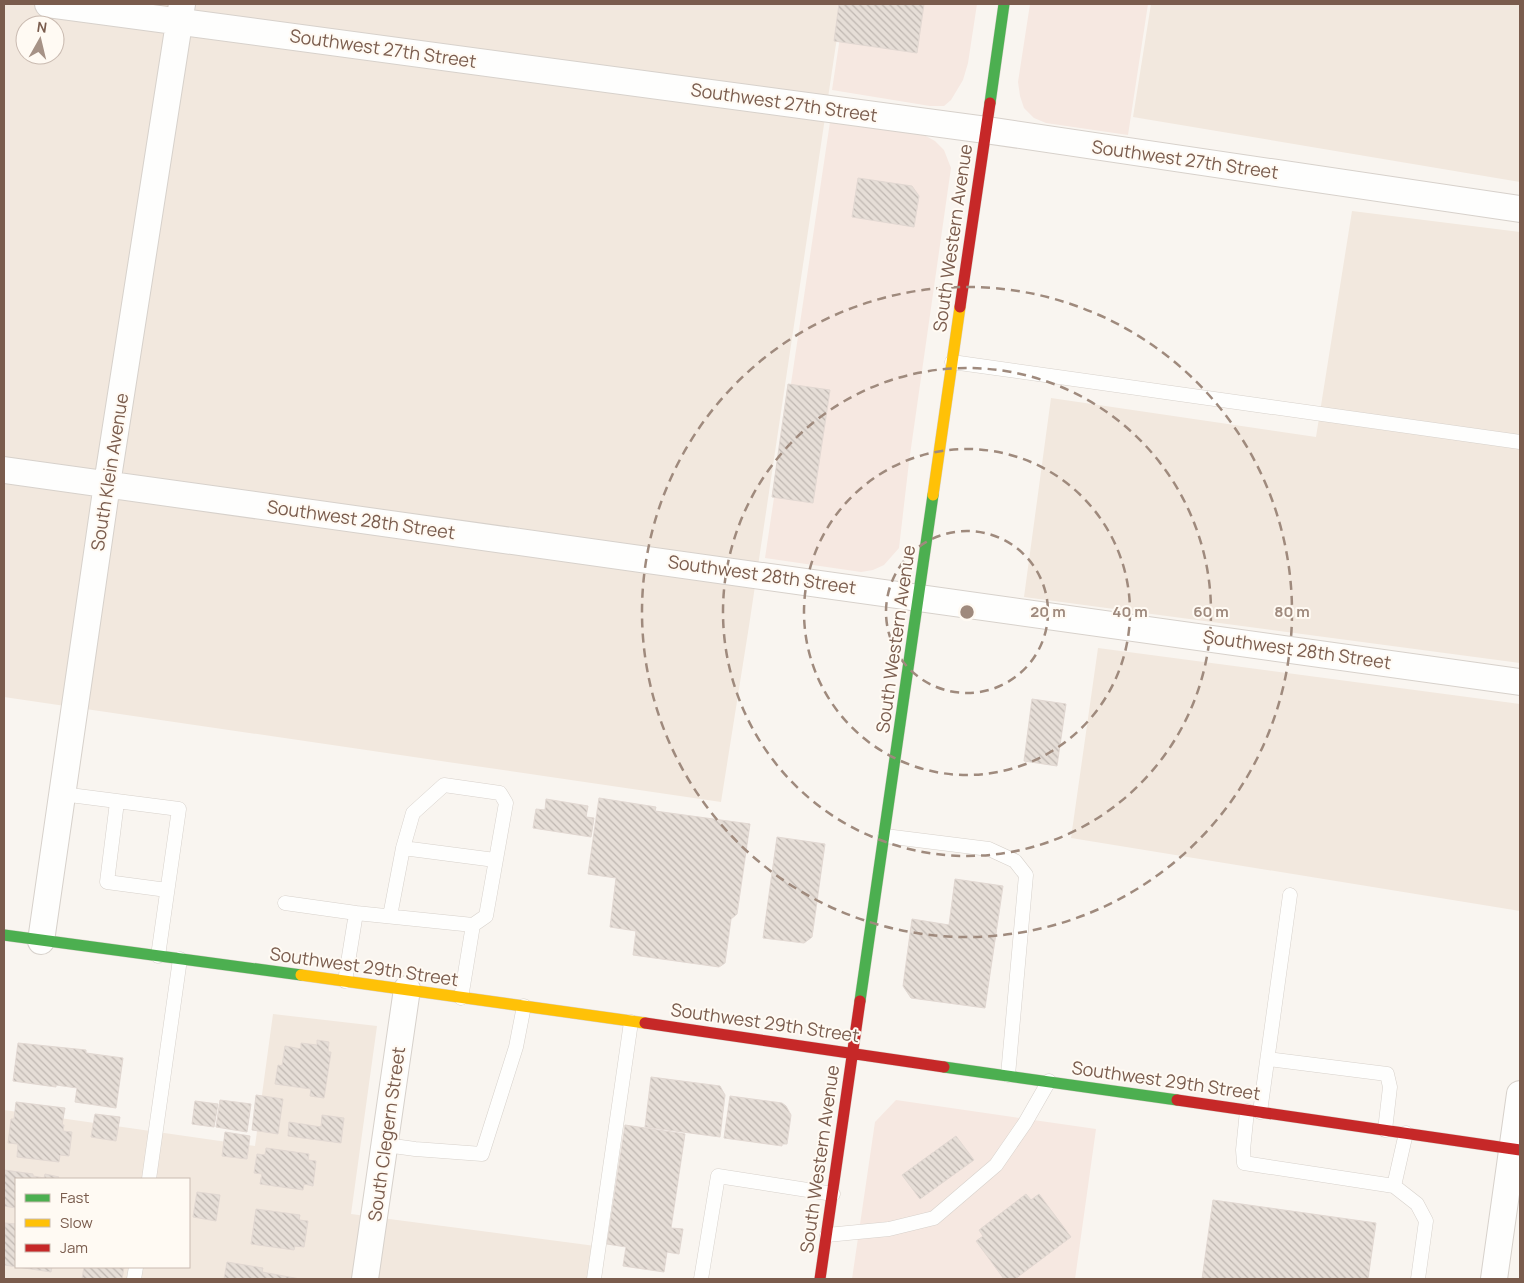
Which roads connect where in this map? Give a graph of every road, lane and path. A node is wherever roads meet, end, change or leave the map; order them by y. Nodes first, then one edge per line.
1 (48, 4) edge
2 (1004, 4) edge
3 (181, 12) edge
4 (986, 130) junction
5 (1520, 208) edge
6 (952, 362) junction
7 (1520, 442) edge
8 (4, 470) edge
9 (107, 484) junction
10 (920, 597) junction
11 (1520, 682) edge
12 (62, 794) junction
13 (117, 802) junction
14 (885, 836) junction
15 (403, 848) junction
16 (495, 860) junction
17 (167, 890) junction
18 (1290, 895) dead end
19 (284, 903) dead end
20 (356, 913) junction
21 (390, 916) junction
22 (473, 925) junction
23 (4, 935) edge
24 (41, 940) junction
25 (158, 956) junction
26 (180, 959) junction
27 (345, 981) junction
28 (407, 989) junction
29 (461, 998) junction
30 (524, 1006) junction
31 (631, 1022) junction
32 (853, 1053) junction
33 (1268, 1059) junction
34 (1008, 1075) junction
35 (1049, 1081) junction
36 (1520, 1094) edge
37 (1254, 1112) junction
38 (1385, 1130) junction
39 (1406, 1133) junction
40 (386, 1145) junction
41 (1516, 1149) edge
42 (149, 1178) edge
43 (1394, 1186) junction
44 (832, 1194) junction
45 (826, 1234) junction
46 (366, 1279) edge
47 (594, 1279) edge
48 (701, 1279) edge
49 (820, 1279) edge
50 (1418, 1279) edge
51 (1494, 1279) edge

1 - 3 street, Southwest 27th Street
2 - 4 main road, South Western Avenue
3 - 4 street, Southwest 27th Street
3 - 9 street, South Klein Avenue
4 - 5 street, Southwest 27th Street
4 - 6 main road, South Western Avenue
6 - 7 lane
6 - 10 main road, South Western Avenue
8 - 9 street, Southwest 28th Street
9 - 10 street, Southwest 28th Street
9 - 12 street, South Klein Avenue
10 - 11 street, Southwest 28th Street
10 - 14 main road, South Western Avenue
12 - 13 lane
12 - 24 street, South Klein Avenue
13 - 17 lane
13 - 17 lane
14 - 32 main road, South Western Avenue
14 - 34 lane
15 - 16 lane
15 - 16 lane
15 - 21 lane
16 - 22 lane
17 - 25 lane
18 - 33 lane
19 - 20 lane
20 - 21 lane
20 - 27 lane
21 - 22 lane
22 - 29 lane
23 - 24 main road, Southwest 29th Street
24 - 25 main road, Southwest 29th Street
25 - 26 main road, Southwest 29th Street
26 - 27 main road, Southwest 29th Street
26 - 42 lane
27 - 28 main road, Southwest 29th Street
28 - 29 main road, Southwest 29th Street
28 - 40 street, South Clegern Street
29 - 30 main road, Southwest 29th Street
30 - 31 main road, Southwest 29th Street
30 - 40 lane
31 - 32 main road, Southwest 29th Street
31 - 47 lane
32 - 34 main road, Southwest 29th Street
32 - 44 main road, South Western Avenue
33 - 37 lane
33 - 38 lane
34 - 35 main road, Southwest 29th Street
35 - 37 main road, Southwest 29th Street
35 - 45 lane
36 - 41 street
37 - 38 main road, Southwest 29th Street
37 - 43 lane
38 - 39 main road, Southwest 29th Street
39 - 41 main road, Southwest 29th Street
39 - 43 lane
40 - 46 street, South Clegern Street
41 - 51 street
43 - 50 lane
44 - 45 main road, South Western Avenue
44 - 48 lane
45 - 49 main road, South Western Avenue

